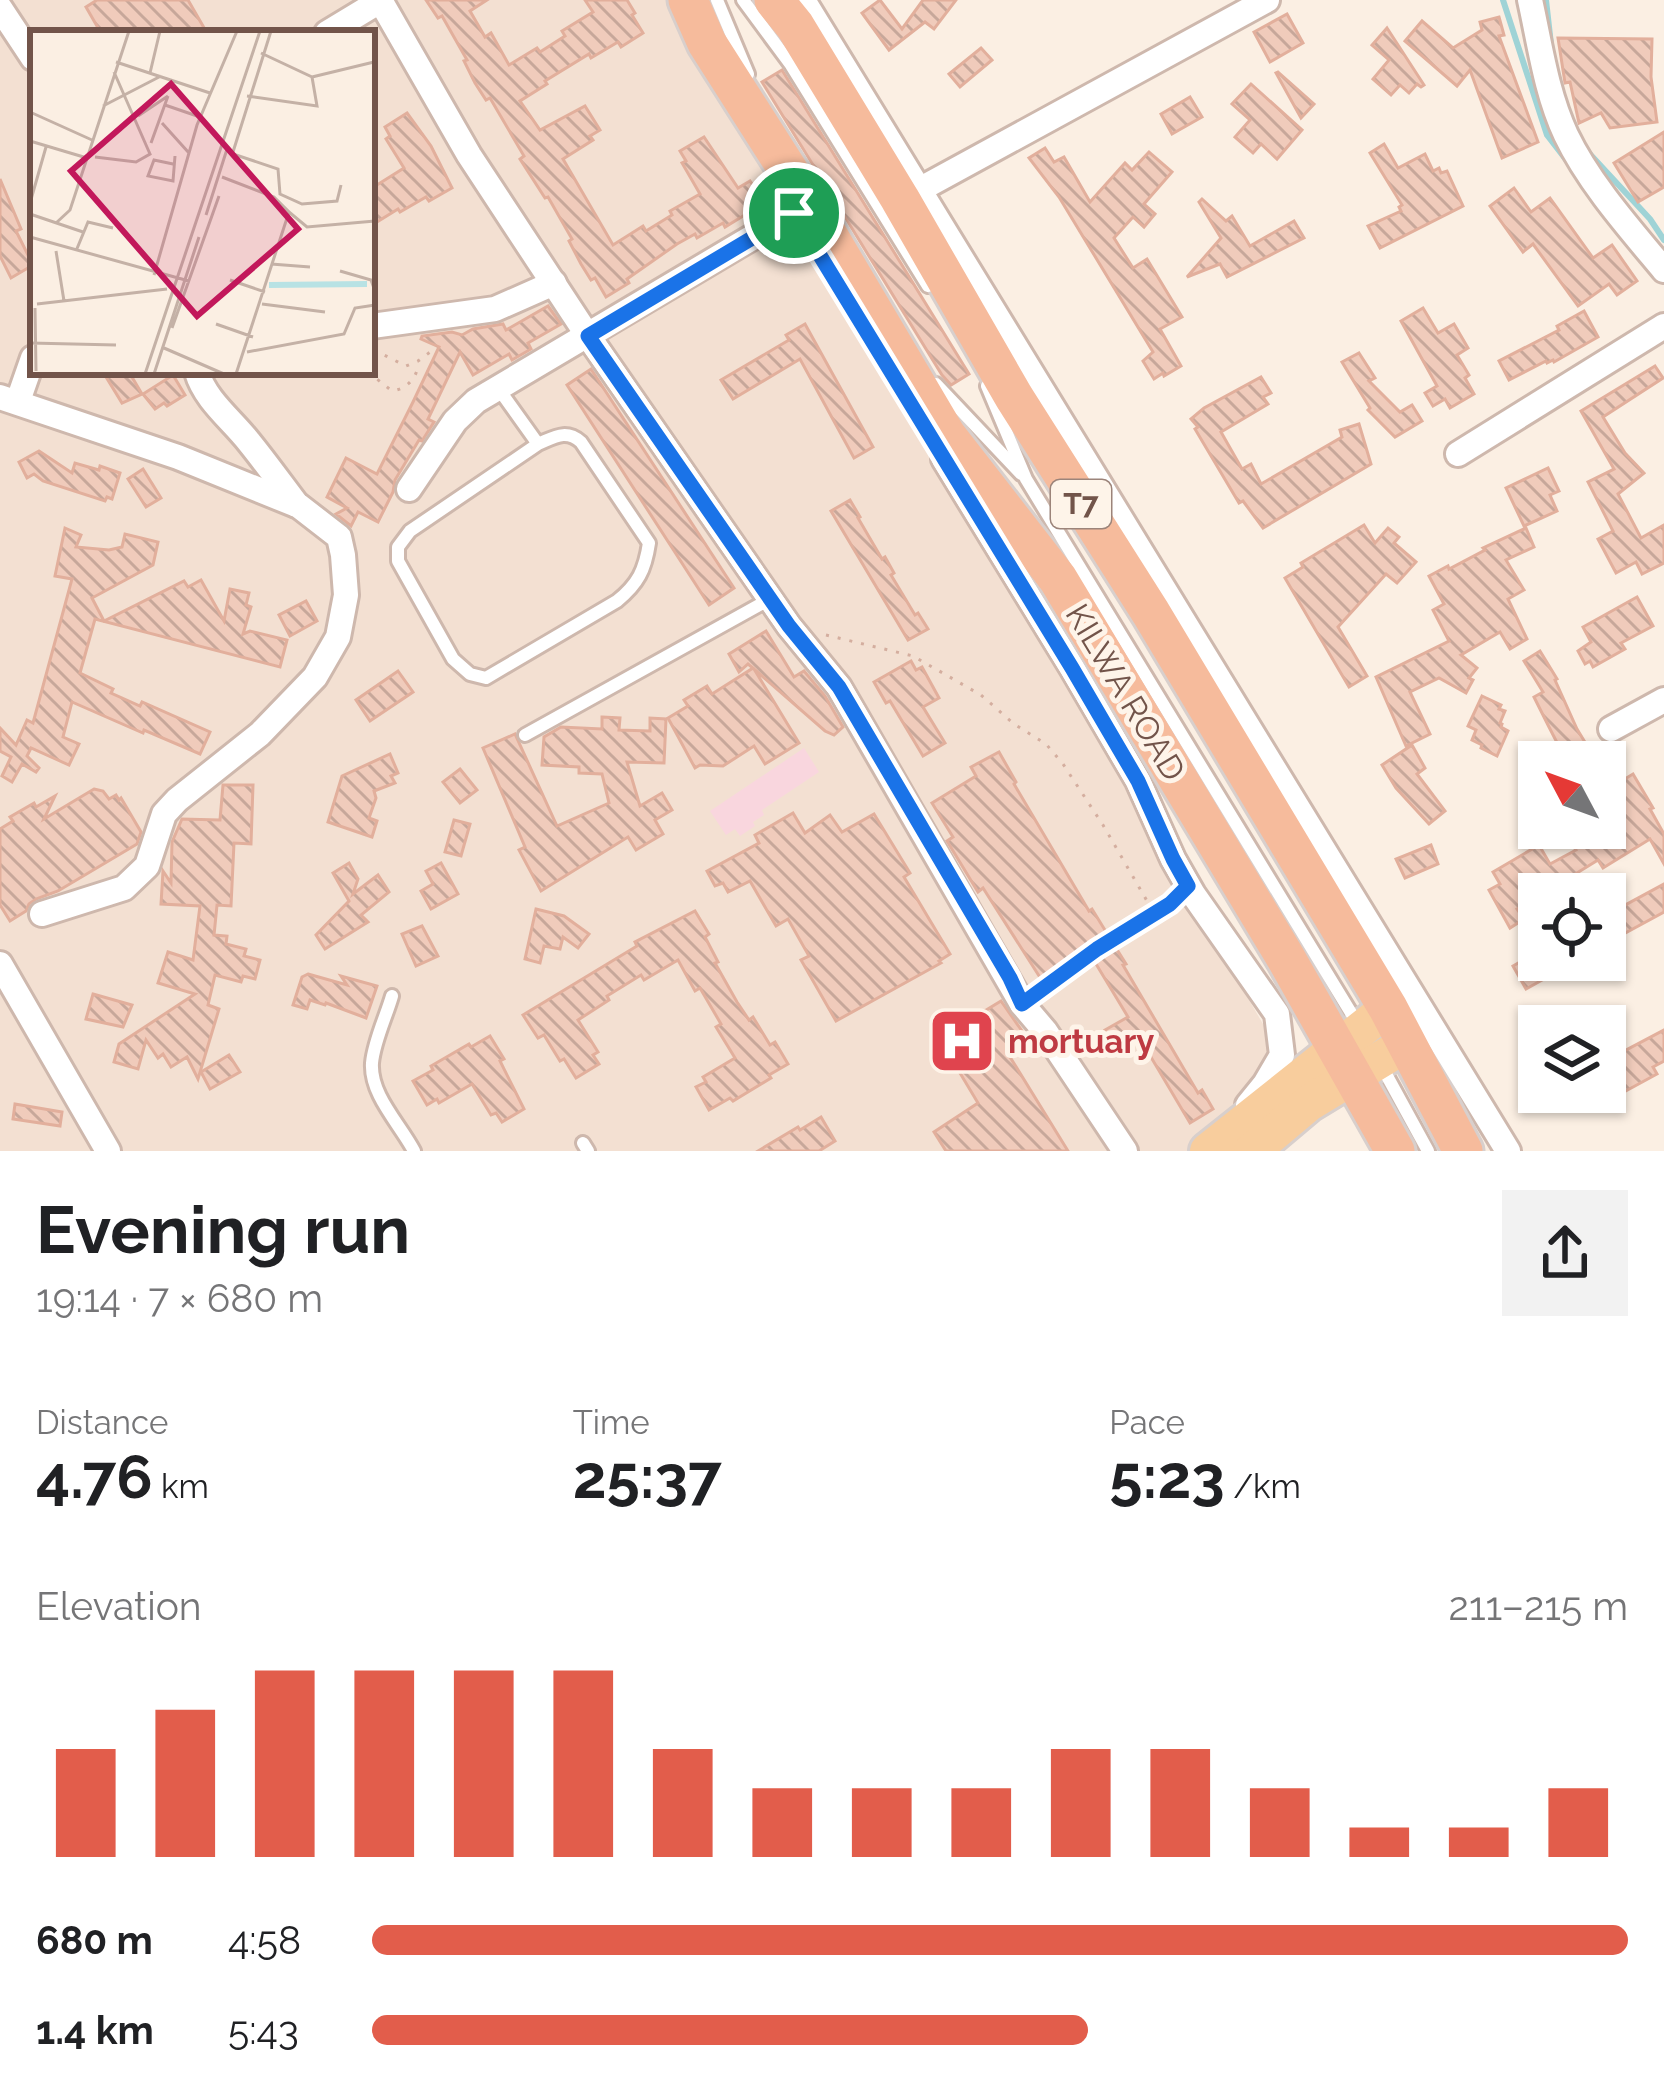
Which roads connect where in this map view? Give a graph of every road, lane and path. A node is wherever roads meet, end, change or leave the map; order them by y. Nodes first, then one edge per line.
1 (380, 0) edge
2 (688, 0) edge
3 (717, 0) edge
4 (743, 0) edge
5 (1267, 0) edge
6 (1530, 0) edge
7 (794, 3) edge
8 (0, 8) edge
9 (332, 30) edge
10 (30, 53) edge
11 (753, 87) dead end
12 (776, 124) dead end
13 (910, 195) junction
14 (808, 205) junction
15 (859, 259) dead end
16 (1664, 270) edge
17 (554, 284) junction
18 (932, 292) dead end
19 (375, 326) edge
20 (1664, 326) edge
21 (588, 336) junction
22 (437, 347) dead end
23 (375, 352) edge
24 (418, 362) junction
25 (30, 363) edge
26 (979, 368) dead end
27 (928, 371) dead end
28 (196, 375) edge
29 (372, 375) edge
30 (498, 388) junction
31 (9, 399) edge
32 (538, 444) junction
33 (1458, 454) dead end
34 (1026, 479) junction
35 (409, 489) dead end
36 (299, 506) junction
37 (771, 598) junction
38 (789, 626) junction
39 (1664, 700) edge
40 (1610, 729) dead end
41 (525, 735) dead end
42 (1188, 886) junction
43 (1154, 913) junction
44 (42, 914) dead end
45 (2, 974) edge
46 (392, 997) dead end
47 (1022, 1004) junction
48 (1310, 1004) junction
49 (1371, 1045) junction
50 (1294, 1097) junction
51 (1376, 1116) junction
52 (1228, 1146) edge
53 (108, 1151) edge
54 (414, 1151) edge
55 (1125, 1151) edge
56 (1395, 1151) edge
57 (1428, 1151) edge
58 (1463, 1151) edge
59 (1508, 1151) edge

1 - 9 street
1 - 17 street
2 - 14 highway, KILWA ROAD / T7
3 - 11 lane
4 - 18 lane
5 - 13 street
6 - 16 street
7 - 13 highway, KILWA ROAD / T7
8 - 10 street
12 - 14 lane
13 - 49 highway, KILWA ROAD / T7
13 - 59 street
14 - 15 lane
14 - 21 street
14 - 42 street
14 - 48 highway, KILWA ROAD / T7
17 - 19 street
17 - 21 street
20 - 33 street
21 - 30 street
21 - 37 street
22 - 24 path
23 - 24 path
24 - 29 path
25 - 31 street
26 - 34 lane
27 - 34 lane
28 - 36 street
30 - 32 lane
30 - 35 street
31 - 36 street
32 - 32 lane
34 - 49 lane
36 - 44 street
37 - 38 street
37 - 41 lane
38 - 43 path
38 - 47 street
39 - 40 street
42 - 43 path
42 - 52 street
43 - 47 path
45 - 53 street
46 - 54 lane
47 - 55 street
48 - 49 highway, KILWA ROAD / T7
48 - 50 main road
49 - 50 main road
49 - 51 highway, KILWA ROAD / T7
49 - 57 lane
49 - 58 highway, KILWA ROAD / T7
50 - 51 main road
50 - 52 main road
51 - 56 highway, KILWA ROAD / T7

